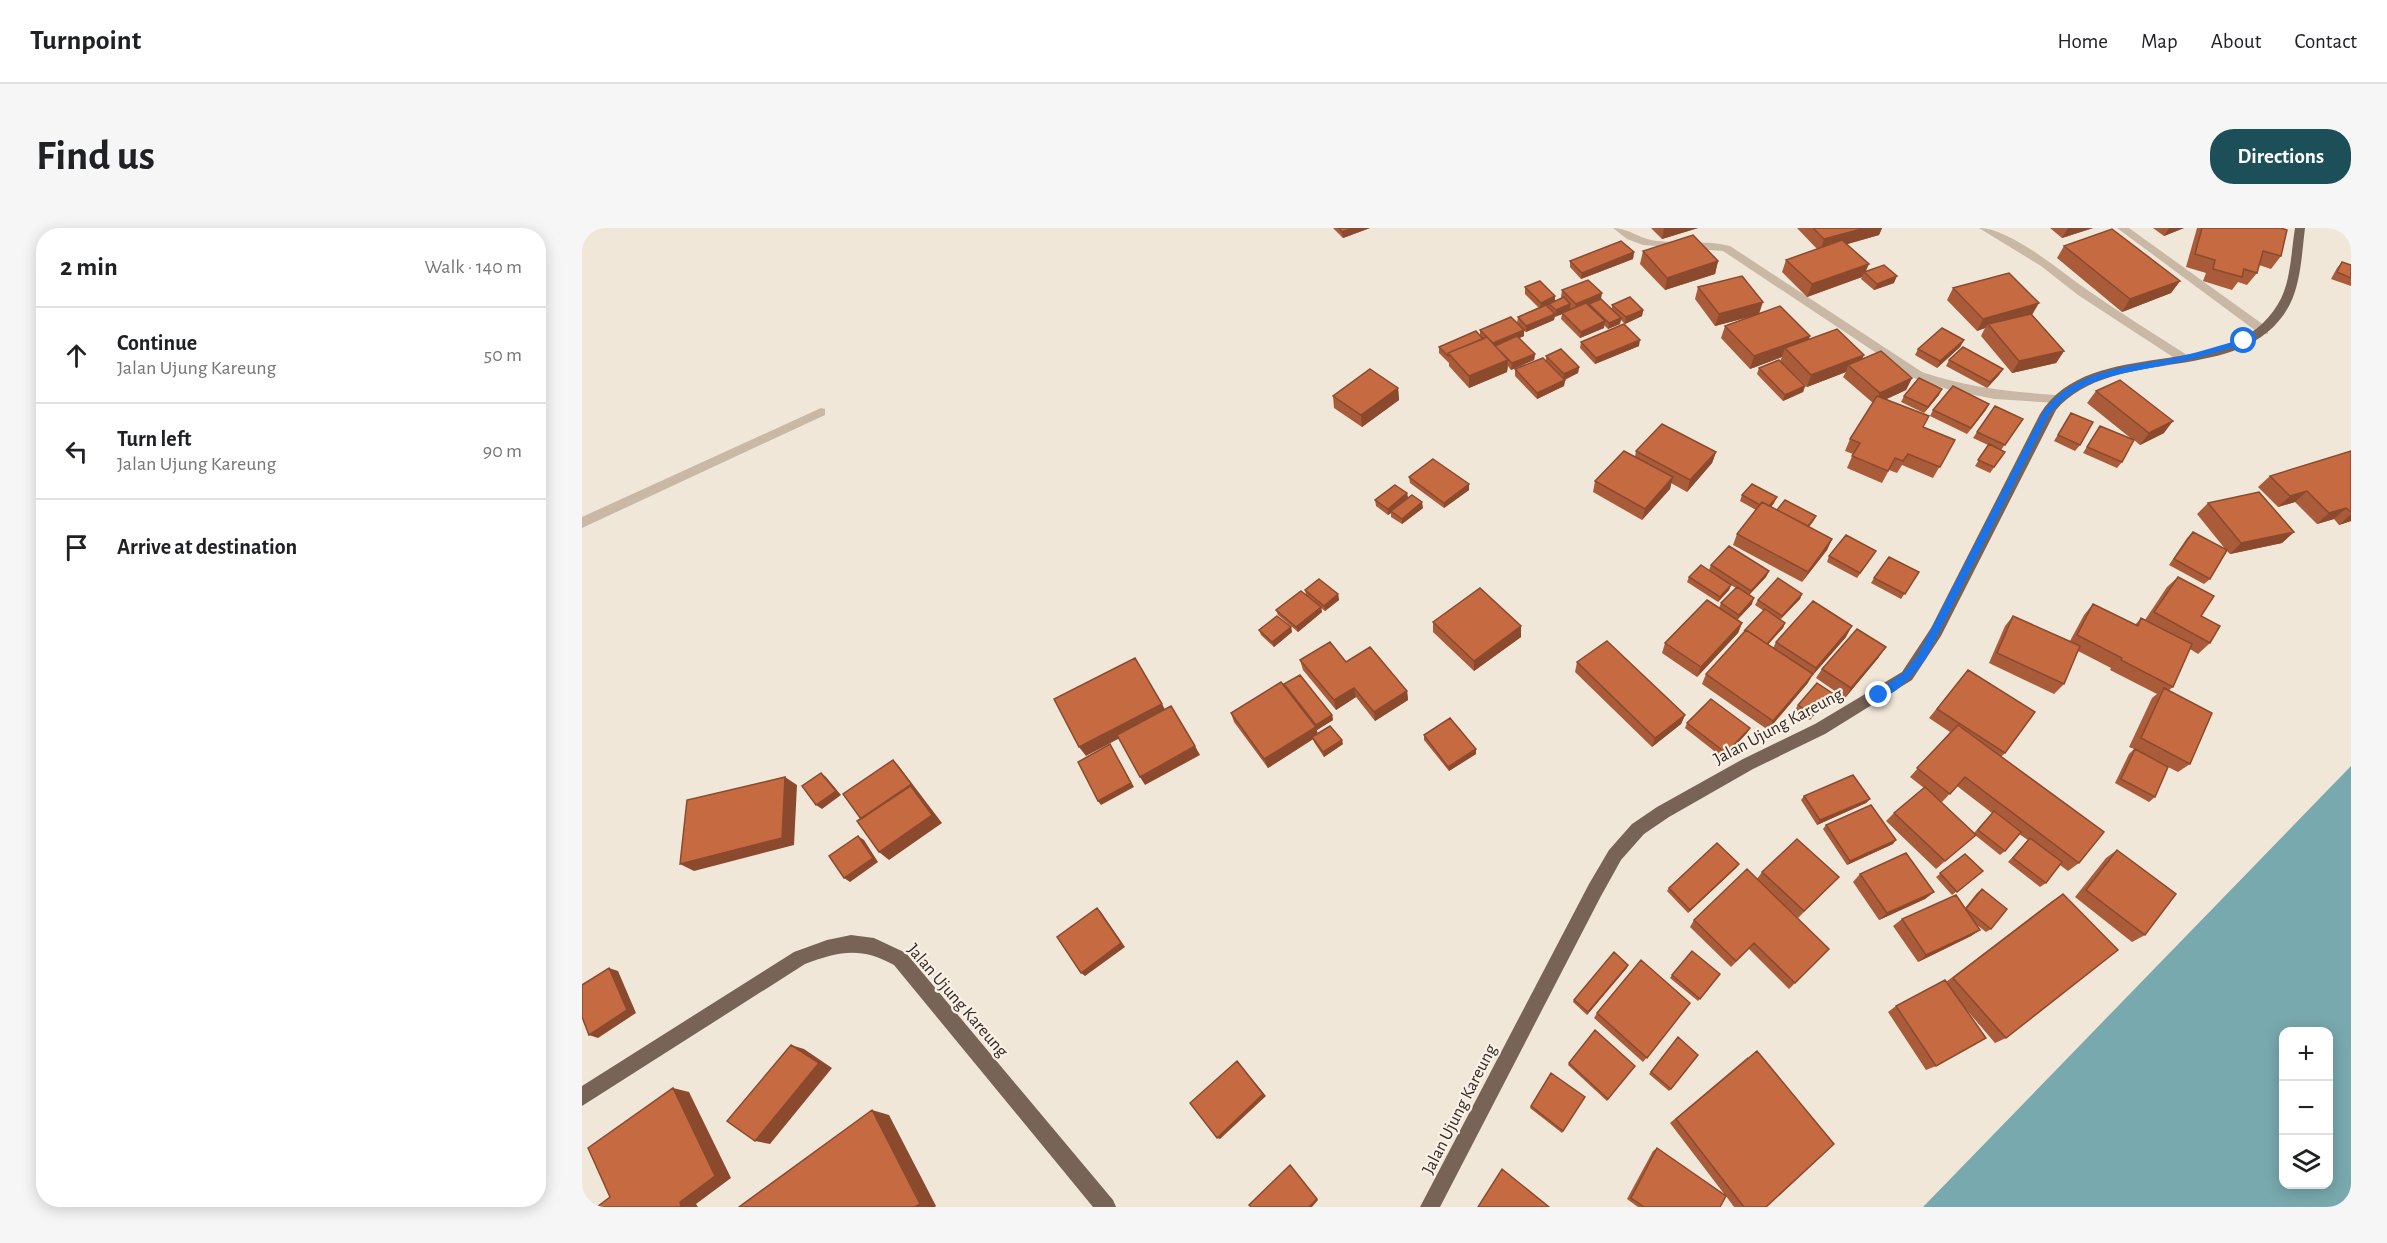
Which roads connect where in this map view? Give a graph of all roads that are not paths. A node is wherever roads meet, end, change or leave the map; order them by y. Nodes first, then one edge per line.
1 (1618, 228) edge
2 (1984, 228) edge
3 (2122, 228) edge
4 (2300, 228) edge
5 (2264, 332) junction
6 (2183, 358) junction
7 (2057, 399) junction
8 (821, 412) dead end
9 (582, 523) edge
10 (582, 1096) edge
11 (1106, 1207) edge
12 (1430, 1207) edge

1 - 7 street
2 - 6 street
3 - 5 street
4 - 5 main road
5 - 6 main road, Jalan Ujung Kareung
6 - 7 main road, Jalan Ujung Kareung
7 - 12 main road, Jalan Ujung Kareung
8 - 9 street
10 - 11 main road, Jalan Ujung Kareung

